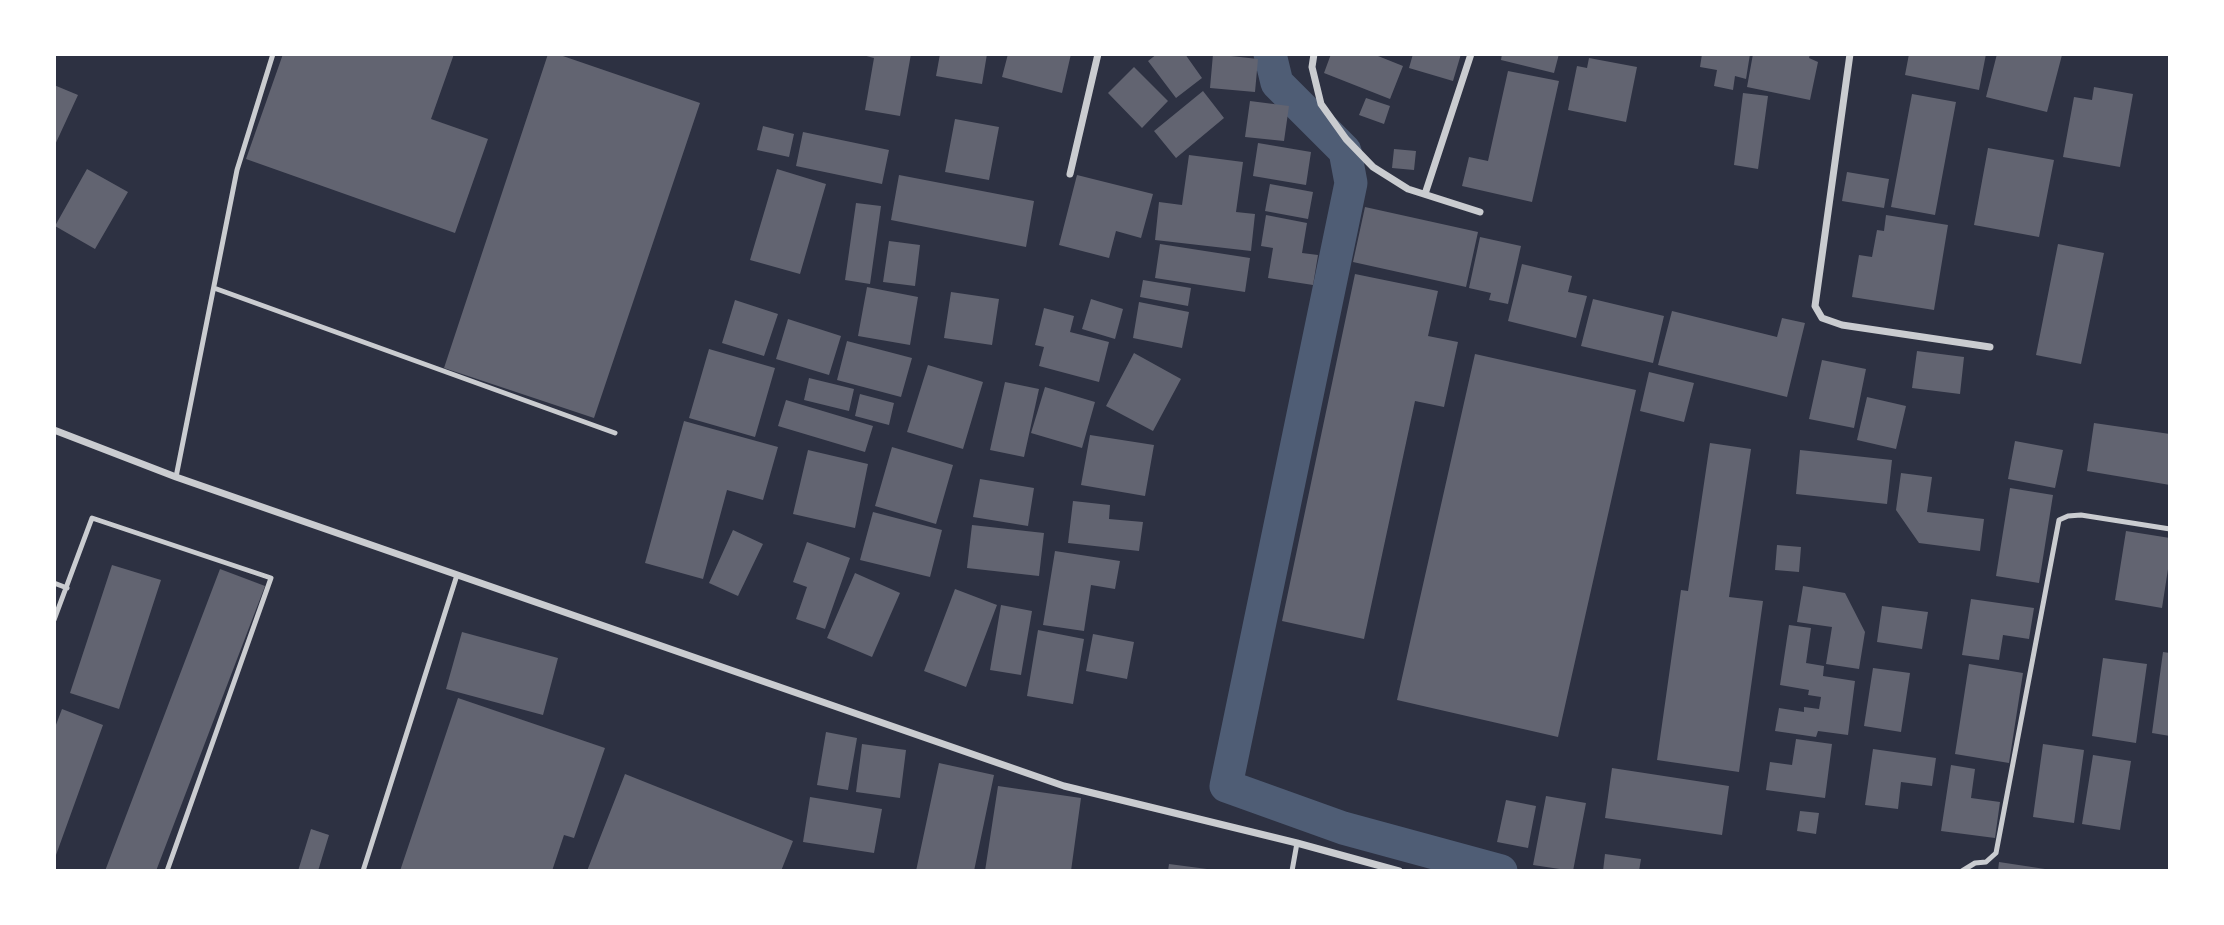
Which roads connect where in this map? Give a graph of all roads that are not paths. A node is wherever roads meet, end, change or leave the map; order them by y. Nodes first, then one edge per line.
1 (273, 54) edge
2 (1098, 54) edge
3 (1314, 54) edge
4 (1471, 54) edge
5 (1850, 54) edge
6 (1070, 174) dead end
7 (1425, 194) junction
8 (1480, 212) dead end
9 (214, 288) junction
10 (1990, 347) dead end
11 (54, 430) edge
12 (615, 433) dead end
13 (176, 477) junction
14 (2170, 528) edge
15 (457, 575) junction
16 (54, 583) edge
17 (67, 588) junction
18 (54, 620) edge
19 (1297, 843) junction
20 (167, 871) edge
21 (363, 871) edge
22 (1292, 871) edge
23 (1399, 871) edge
24 (1962, 871) edge

1 - 9 lane
2 - 6 street
3 - 7 street
4 - 7 street
5 - 10 street
7 - 8 street
9 - 12 lane
9 - 13 lane
11 - 13 street
13 - 15 street
14 - 24 lane
15 - 19 street
15 - 21 lane
16 - 17 lane
17 - 18 lane
17 - 20 lane
19 - 22 lane
19 - 23 street

